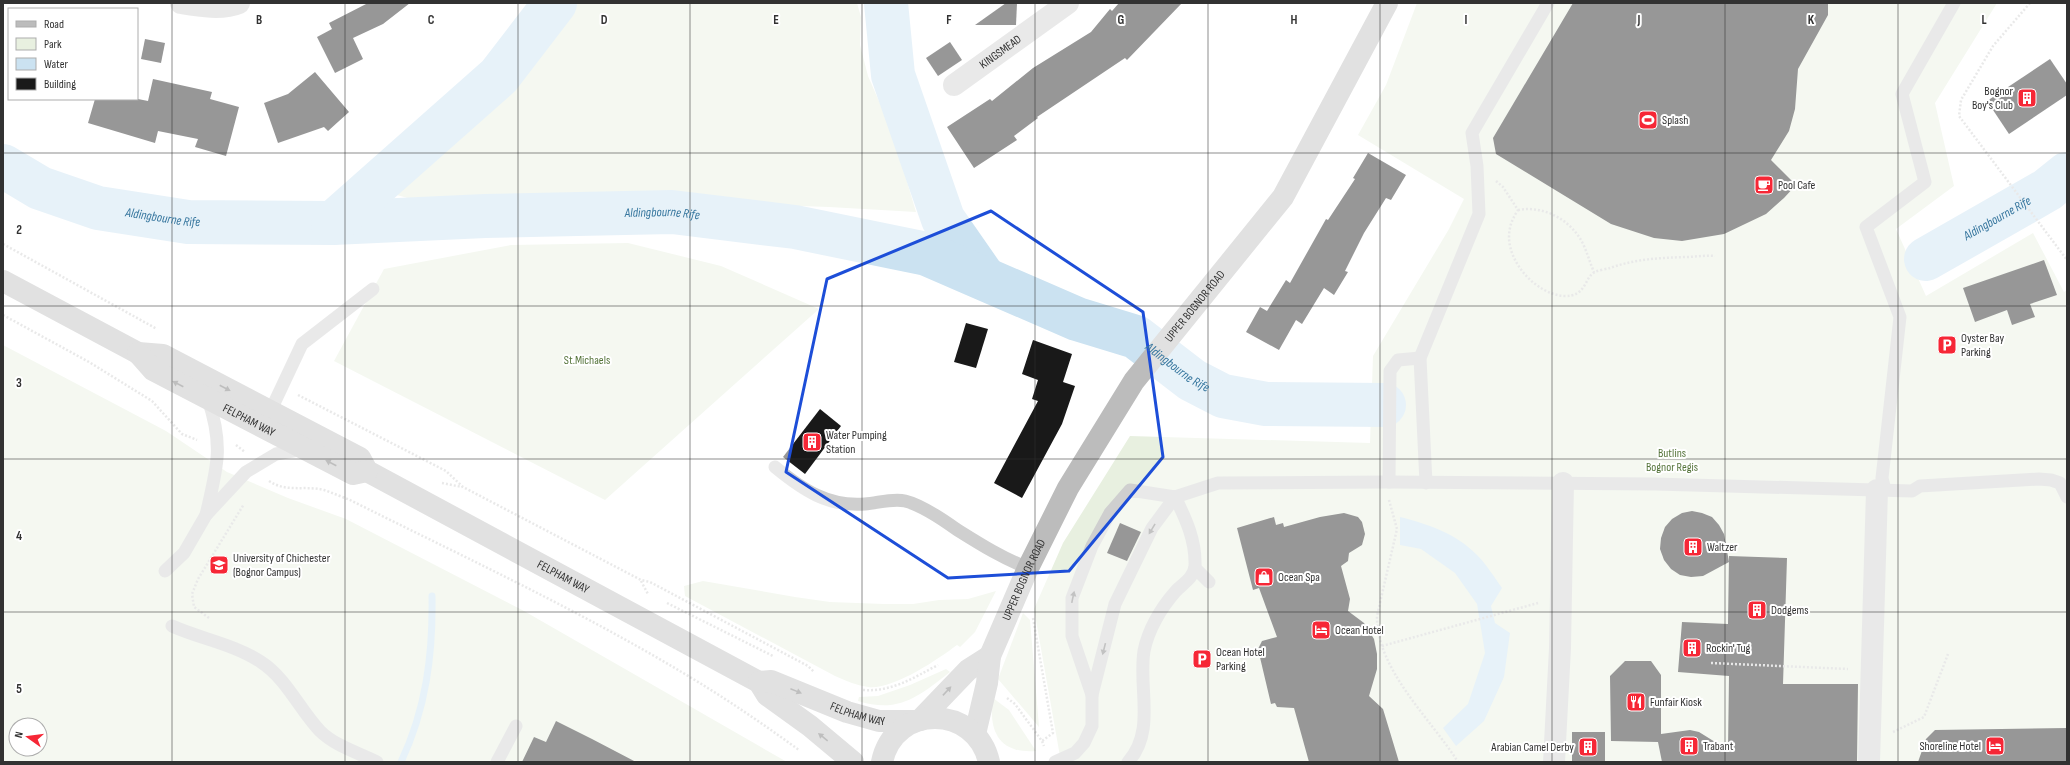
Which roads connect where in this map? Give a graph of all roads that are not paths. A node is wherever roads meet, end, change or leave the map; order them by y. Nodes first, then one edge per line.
1 (181, 3) edge
2 (239, 3) edge
3 (1068, 3) edge
4 (1387, 3) edge
5 (1548, 3) edge
6 (1954, 3) edge
7 (1048, 10) edge
8 (954, 85) dead end
9 (3, 281) edge
10 (373, 288) dead end
11 (138, 352) junction
12 (1420, 358) junction
13 (208, 399) junction
14 (270, 412) junction
15 (304, 448) junction
16 (775, 466) dead end
17 (367, 471) junction
18 (1389, 482) junction
19 (1426, 483) junction
20 (1563, 484) junction
21 (1881, 490) junction
22 (1175, 497) junction
23 (2067, 497) edge
24 (206, 515) junction
25 (1028, 568) junction
26 (1195, 568) junction
27 (165, 571) dead end
28 (1210, 582) dead end
29 (172, 626) dead end
30 (990, 656) junction
31 (759, 682) junction
32 (1092, 695) junction
33 (918, 720) junction
34 (516, 726) dead end
35 (975, 734) junction
36 (1869, 753) edge
37 (375, 761) edge
38 (497, 762) edge
39 (853, 762) edge
40 (882, 762) edge
41 (989, 762) edge
42 (1055, 762) edge
43 (1128, 762) edge
44 (1554, 762) edge

1 - 2 street
3 - 7 street, KINGSMEAD
4 - 25 main road, UPPER BOGNOR ROAD
5 - 12 lane
6 - 21 lane
7 - 8 street, KINGSMEAD
9 - 11 main road, FELPHAM WAY
10 - 14 lane
13 -> 11 main road, FELPHAM WAY
11 -> 14 main road, FELPHAM WAY
12 - 18 lane
12 - 19 lane
13 - 15 main road, FELPHAM WAY
13 - 24 lane
14 - 17 main road, FELPHAM WAY
17 -> 15 main road, FELPHAM WAY
15 - 24 lane
16 - 25 lane
17 - 31 main road, FELPHAM WAY
18 - 19 lane
18 - 22 lane
19 - 20 lane
20 - 21 lane
20 - 44 street
21 - 23 lane
21 - 36 street
22 - 26 lane
22 -> 32 lane
32 -> 22 lane
24 - 27 lane
25 - 30 main road, UPPER BOGNOR ROAD
26 - 28 lane
26 - 43 lane
29 - 37 lane
33 -> 30 main road
30 - 35 main road, UPPER BOGNOR ROAD
31 -> 33 main road, FELPHAM WAY
39 -> 31 main road, FELPHAM WAY
32 - 42 lane
33 - 35 main road, FELPHAM WAY
33 - 40 main road
34 - 38 lane
35 - 41 main road

